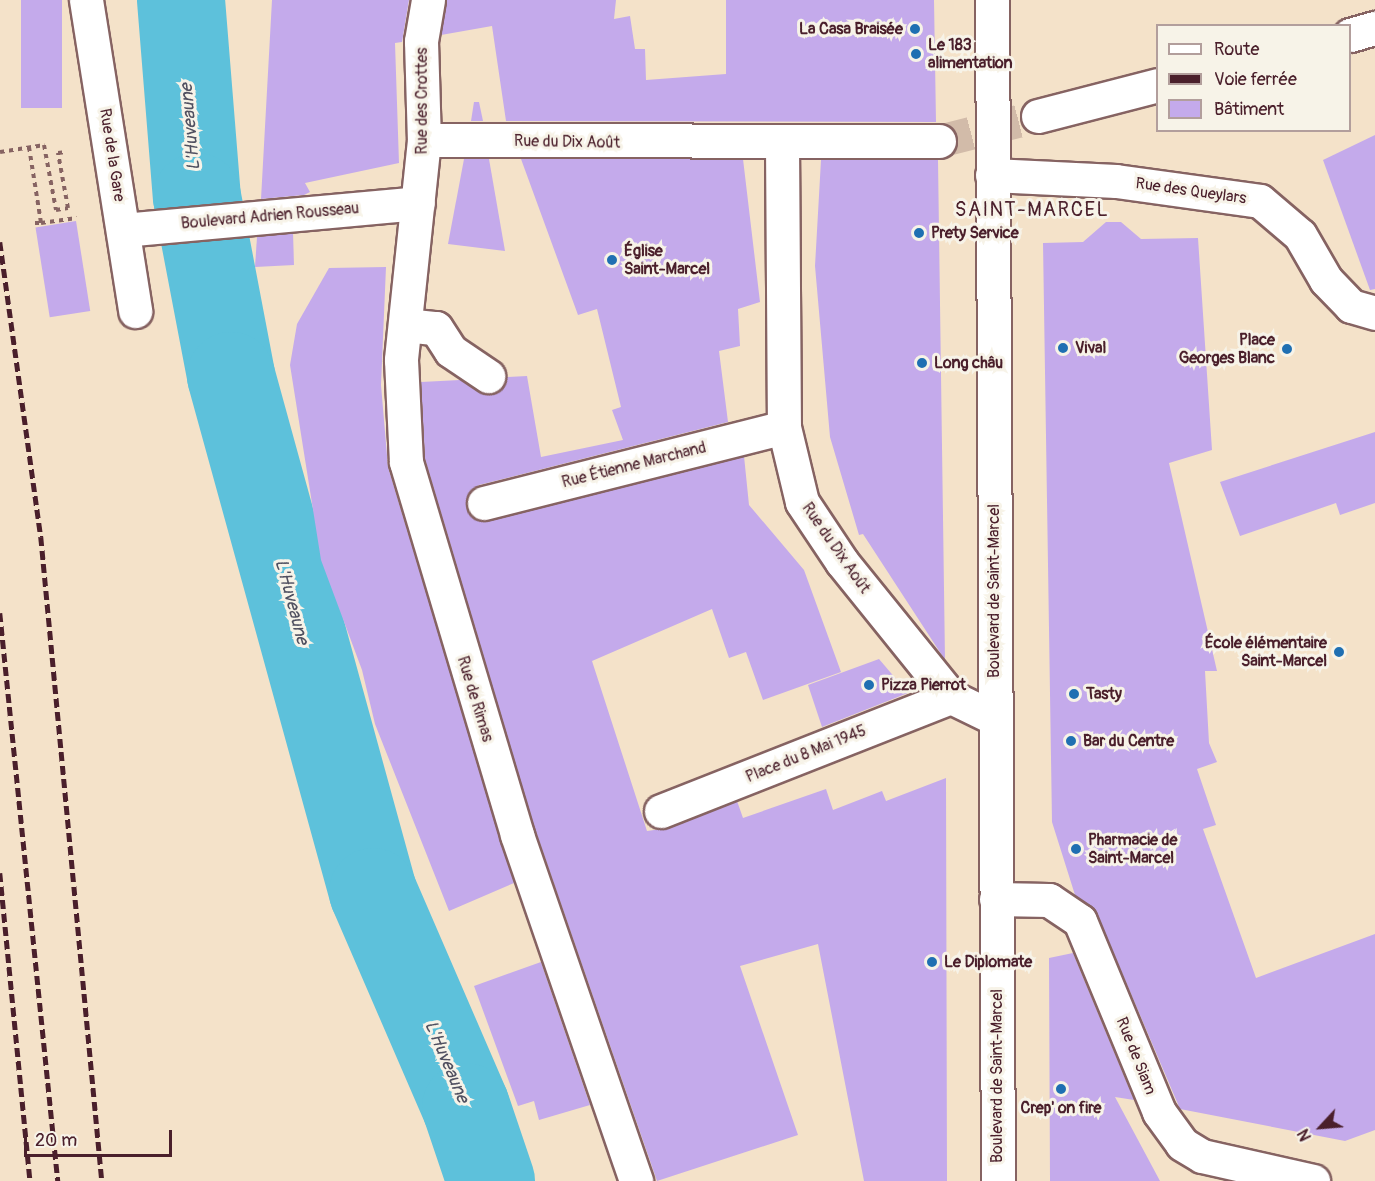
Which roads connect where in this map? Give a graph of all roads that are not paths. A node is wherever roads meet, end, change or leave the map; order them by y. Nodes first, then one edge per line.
1 (86, 0) edge
2 (428, 0) edge
3 (992, 0) edge
4 (1375, 28) edge
5 (1351, 35) edge
6 (1156, 86) edge
7 (1038, 116) tunnel mouth
8 (424, 141) junction
9 (939, 141) tunnel mouth
10 (782, 144) junction
11 (992, 175) junction
12 (418, 203) junction
13 (137, 229) junction
14 (135, 311) dead end
15 (1375, 314) edge
16 (405, 325) junction
17 (488, 376) dead end
18 (784, 427) junction
19 (484, 503) dead end
20 (951, 697) junction
21 (994, 718) junction
22 (661, 811) dead end
23 (996, 899) junction
24 (636, 1181) edge
25 (998, 1181) edge
26 (1313, 1181) edge

1 - 13 street, Rue de la Gare
2 - 8 street, Rue des Crottes
3 - 11 street, Boulevard de Saint-Marcel
4 - 5 street
6 - 7 street
8 - 10 street, Rue du Dix Août
8 - 12 street, Rue des Crottes
9 - 10 street, Rue du Dix Août
10 - 18 street, Rue du Dix Août
11 - 15 street, Rue des Queylars
11 - 21 street, Boulevard de Saint-Marcel
12 - 13 street, Boulevard Adrien Rousseau
12 - 16 street, Rue de Rimas
13 - 14 street, Rue de la Gare
16 - 17 street
16 - 24 street, Rue de Rimas
18 - 19 street, Rue Étienne Marchand
18 - 20 street, Rue du Dix Août
20 - 21 street, Rue du Dix Août
20 - 22 street, Place du 8 Mai 1945
21 - 23 street, Boulevard de Saint-Marcel
23 - 25 street, Boulevard de Saint-Marcel
23 - 26 street, Rue de Siam

